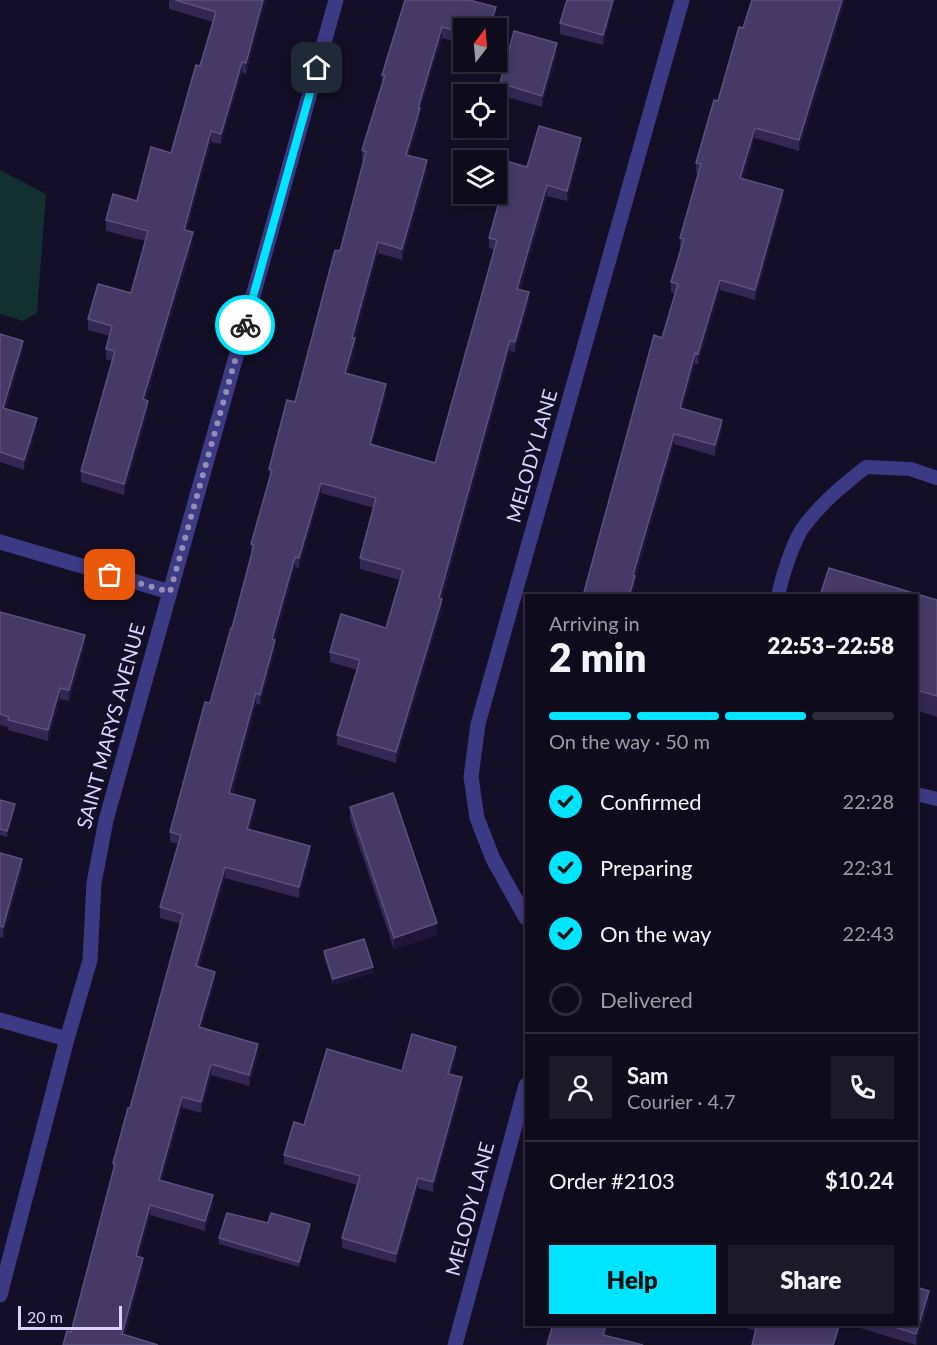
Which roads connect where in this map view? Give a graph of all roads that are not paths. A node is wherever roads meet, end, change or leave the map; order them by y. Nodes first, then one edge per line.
1 (336, 0) edge
2 (682, 0) edge
3 (937, 478) edge
4 (0, 542) edge
5 (170, 592) junction
6 (778, 594) edge
7 (918, 794) edge
8 (937, 799) edge
9 (525, 916) edge
10 (0, 1020) edge
11 (67, 1039) junction
12 (525, 1089) edge
13 (0, 1294) edge
14 (455, 1345) edge

1 - 5 street, SAINT MARYS AVENUE
2 - 9 street, MELODY LANE
3 - 6 lane
4 - 5 street
5 - 11 street, SAINT MARYS AVENUE
7 - 8 lane
10 - 11 street
11 - 13 street, SAINT MARYS AVENUE
12 - 14 street, MELODY LANE

